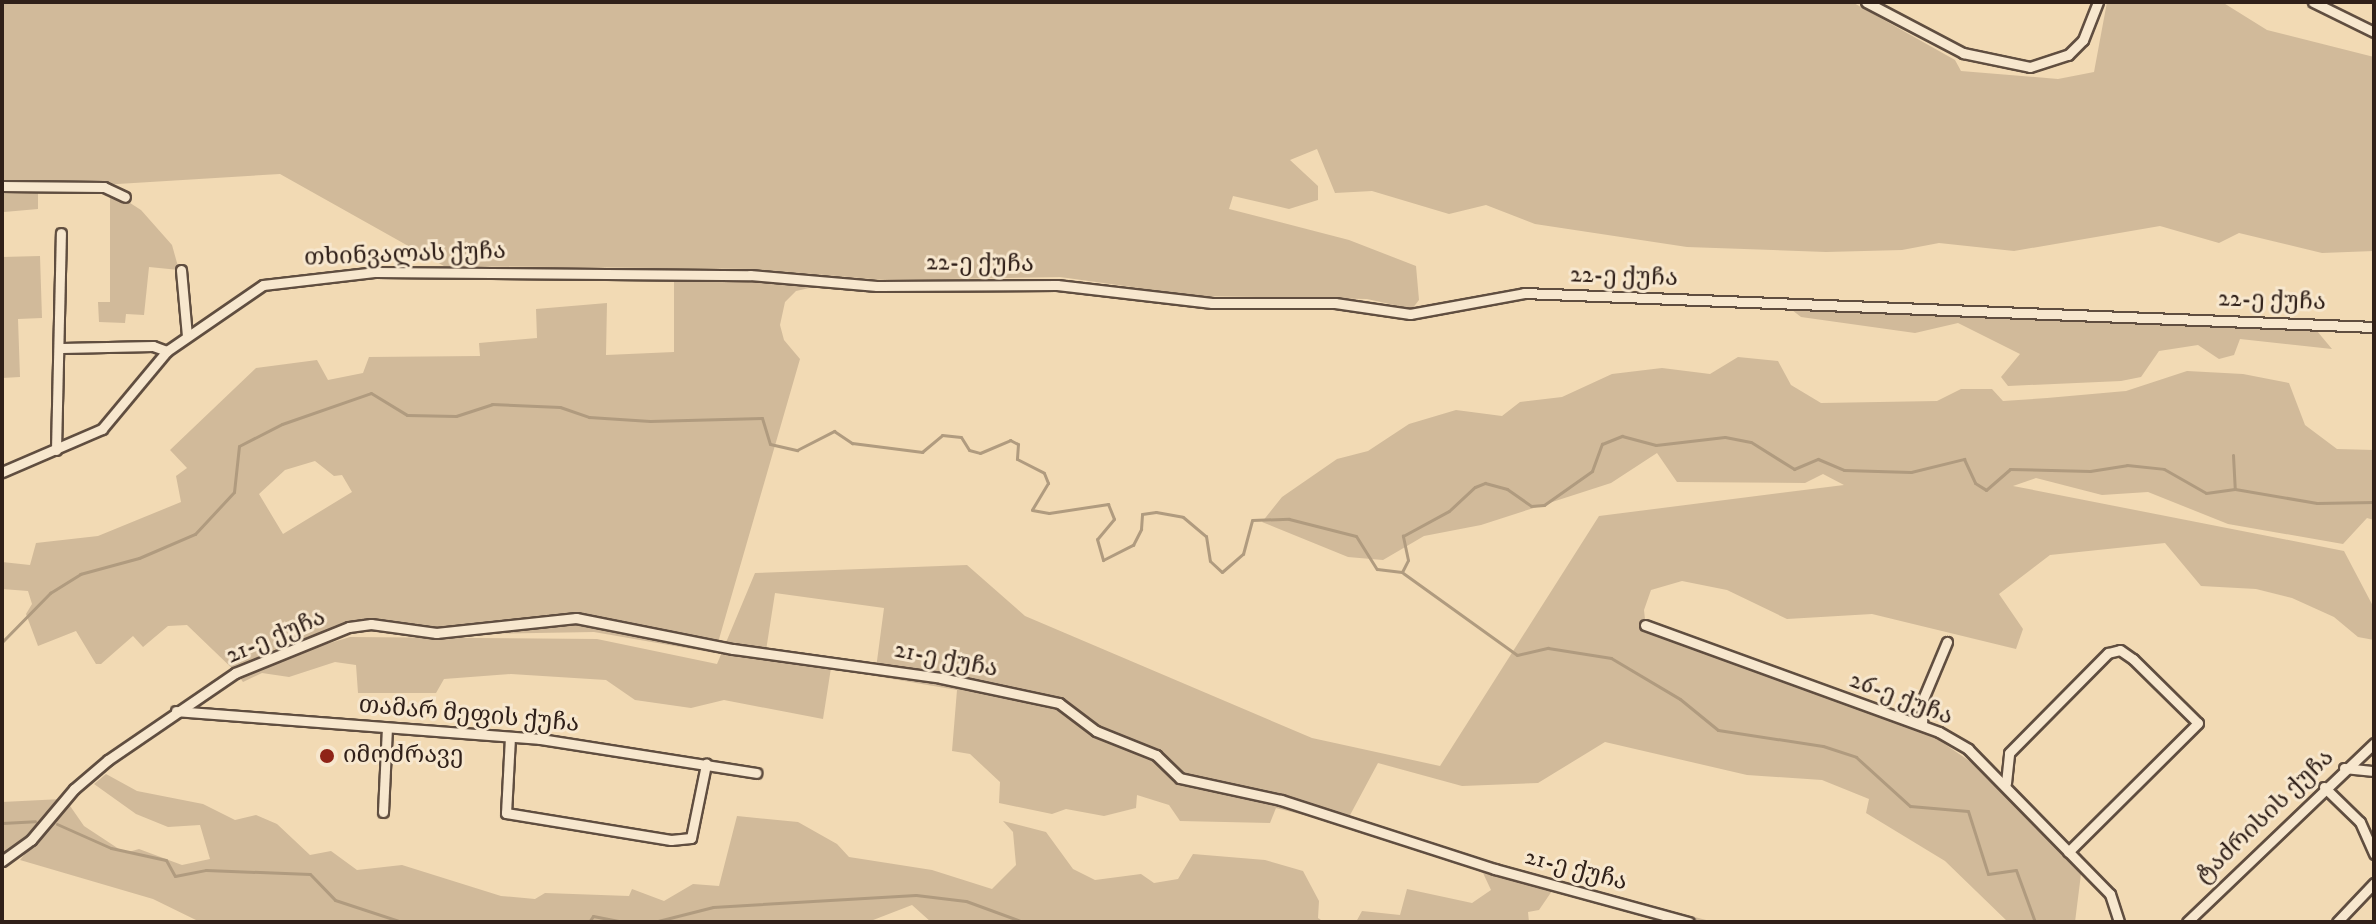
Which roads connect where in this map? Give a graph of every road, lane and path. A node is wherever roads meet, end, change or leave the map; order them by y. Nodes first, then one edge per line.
1 (1866, 2) edge
2 (2098, 2) edge
3 (2313, 2) edge
4 (2374, 32) edge
5 (2, 186) edge
6 (125, 197) dead end
7 (61, 233) dead end
8 (181, 270) dead end
9 (877, 286) joint
10 (2374, 327) edge
11 (187, 336) junction
12 (62, 348) junction
13 (167, 351) junction
14 (56, 450) junction
15 (2, 472) edge
16 (1645, 625) dead end
17 (1947, 642) dead end
18 (176, 711) junction
19 (1922, 725) junction
20 (387, 728) junction
21 (510, 737) junction
22 (2374, 743) edge
23 (706, 764) junction
24 (2344, 768) junction
25 (2374, 771) edge
26 (756, 773) dead end
27 (2006, 783) junction
28 (2324, 787) junction
29 (383, 812) dead end
30 (2068, 852) junction
31 (2374, 854) edge
32 (2, 861) edge
33 (2374, 883) edge
34 (1689, 922) edge
35 (2119, 922) edge
36 (2187, 922) edge
37 (2337, 922) edge

1 - 2 street
3 - 4 street
5 - 6 street
7 - 12 street
8 - 11 street
9 - 10 street, 22-ე ქუჩა
9 - 11 street, თხინვალას ქუჩა
11 - 13 street, თხინვალას ქუჩა
12 - 13 street
12 - 14 street
13 - 14 street, თხინვალას ქუჩა
14 - 15 street, თხინვალას ქუჩა
16 - 19 street, 26-ე ქუჩა
17 - 19 street
18 - 20 street, თამარ მეფის ქუჩა
18 - 32 street, 21-ე ქუჩა
18 - 34 street, 21-ე ქუჩა
19 - 27 street, 26-ე ქუჩა
20 - 21 street, თამარ მეფის ქუჩა
20 - 29 street
21 - 23 street, თამარ მეფის ქუჩა
21 - 23 street
22 - 24 street, ტაძრისის ქუჩა
23 - 26 street, თამარ მეფის ქუჩა
24 - 25 street
24 - 28 street, ტაძრისის ქუჩა
27 - 30 street, 26-ე ქუჩა
27 - 30 street
28 - 31 street
28 - 36 street, ტაძრისის ქუჩა
30 - 35 street, 26-ე ქუჩა
33 - 37 street

